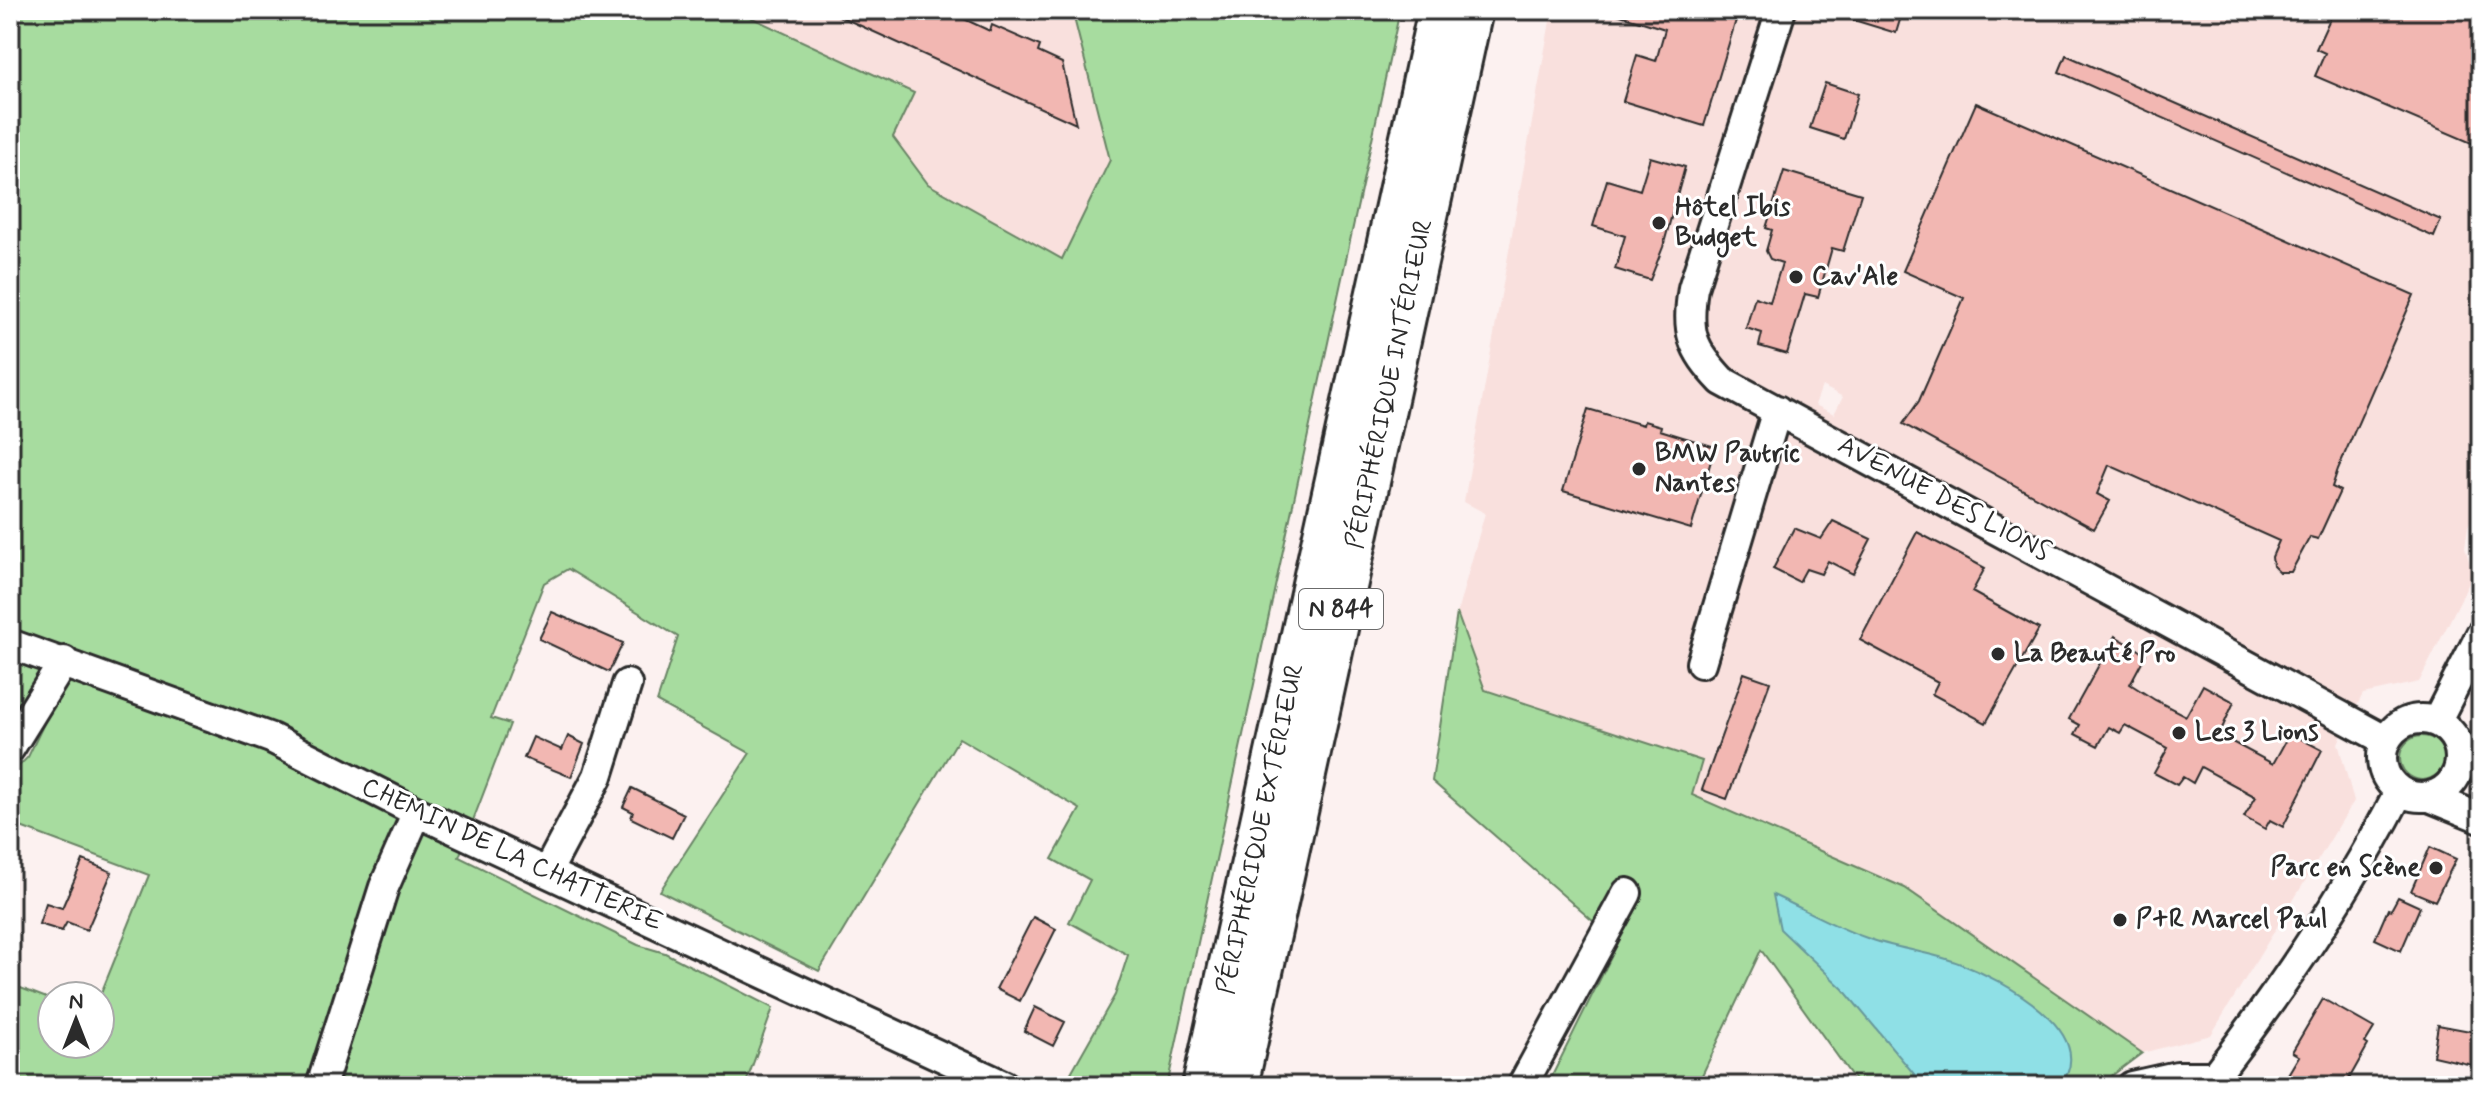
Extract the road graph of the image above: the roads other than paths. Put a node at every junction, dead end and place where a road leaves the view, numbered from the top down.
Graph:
1 (1440, 10) edge
2 (1471, 10) edge
3 (1781, 10) edge
4 (1777, 410) junction
5 (2481, 634) edge
6 (10, 644) edge
7 (64, 661) junction
8 (1701, 663) dead end
9 (627, 684) dead end
10 (2436, 722) junction
11 (2385, 740) junction
12 (10, 748) edge
13 (2470, 757) edge
14 (2399, 792) junction
15 (2429, 797) junction
16 (417, 812) junction
17 (2481, 818) edge
18 (547, 872) junction
19 (1627, 893) dead end
20 (2211, 1081) edge
21 (321, 1086) edge
22 (1005, 1086) edge
23 (1204, 1086) edge
24 (1236, 1086) edge
25 (1522, 1086) edge
26 (2132, 1086) edge

1 - 23 highway, PÉRIPHÉRIQUE EXTÉRIEUR / N 844
2 - 24 highway, PÉRIPHÉRIQUE INTÉRIEUR / N 844
3 - 4 street, AVENUE DES LIONS
4 - 8 street
4 - 11 street, AVENUE DES LIONS
5 - 10 street
6 - 7 street, CHEMIN DE LA CHATTERIE
7 - 12 street
7 - 16 street, CHEMIN DE LA CHATTERIE
9 - 18 street
10 - 11 street
10 - 13 street
11 - 14 street
13 - 15 street
14 - 15 street
14 - 20 street
15 - 17 street
16 - 18 street, CHEMIN DE LA CHATTERIE
16 - 21 street
18 - 22 street, CHEMIN DE LA CHATTERIE
19 - 25 street
20 - 26 street

